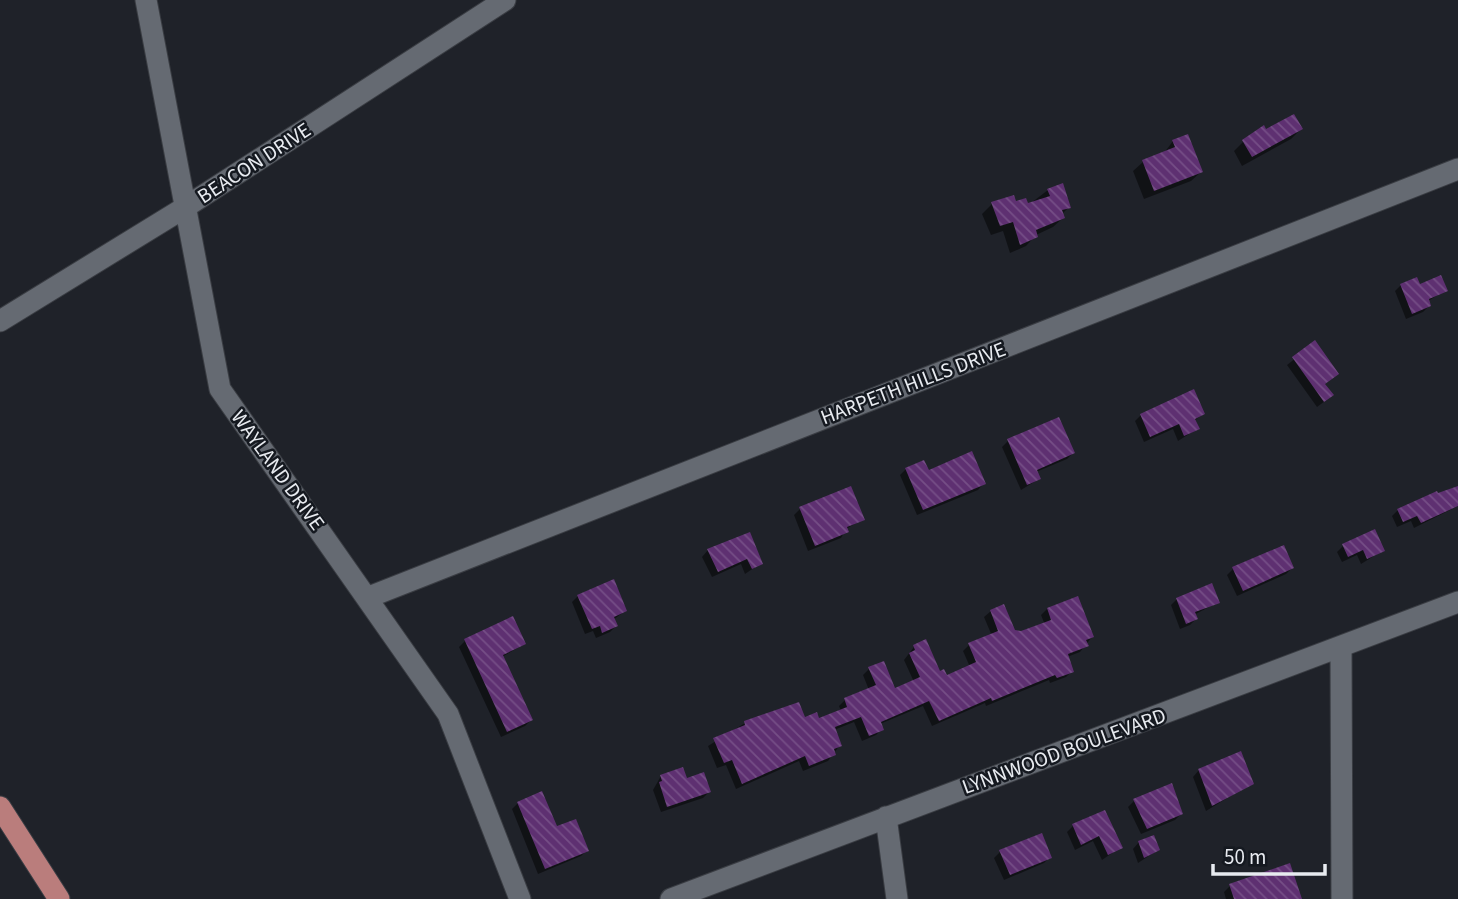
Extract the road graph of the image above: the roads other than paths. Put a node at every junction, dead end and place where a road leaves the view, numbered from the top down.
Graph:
1 (146, 0) edge
2 (505, 0) edge
3 (1458, 169) edge
4 (184, 208) junction
5 (0, 321) edge
6 (369, 597) junction
7 (1458, 602) edge
8 (1341, 648) junction
9 (0, 807) edge
10 (886, 817) junction
11 (59, 899) edge
12 (520, 899) edge
13 (671, 899) edge
14 (897, 899) edge
15 (1342, 899) edge

1 - 4 street, WAYLAND DRIVE
2 - 4 street, BEACON DRIVE
3 - 6 street, HARPETH HILLS DRIVE
4 - 5 street, BEACON DRIVE
4 - 6 street, WAYLAND DRIVE
6 - 12 street, WAYLAND DRIVE
7 - 8 street, LYNNWOOD BOULEVARD
8 - 10 street, LYNNWOOD BOULEVARD
8 - 15 street
9 - 11 main road
10 - 13 street, LYNNWOOD BOULEVARD
10 - 14 street

